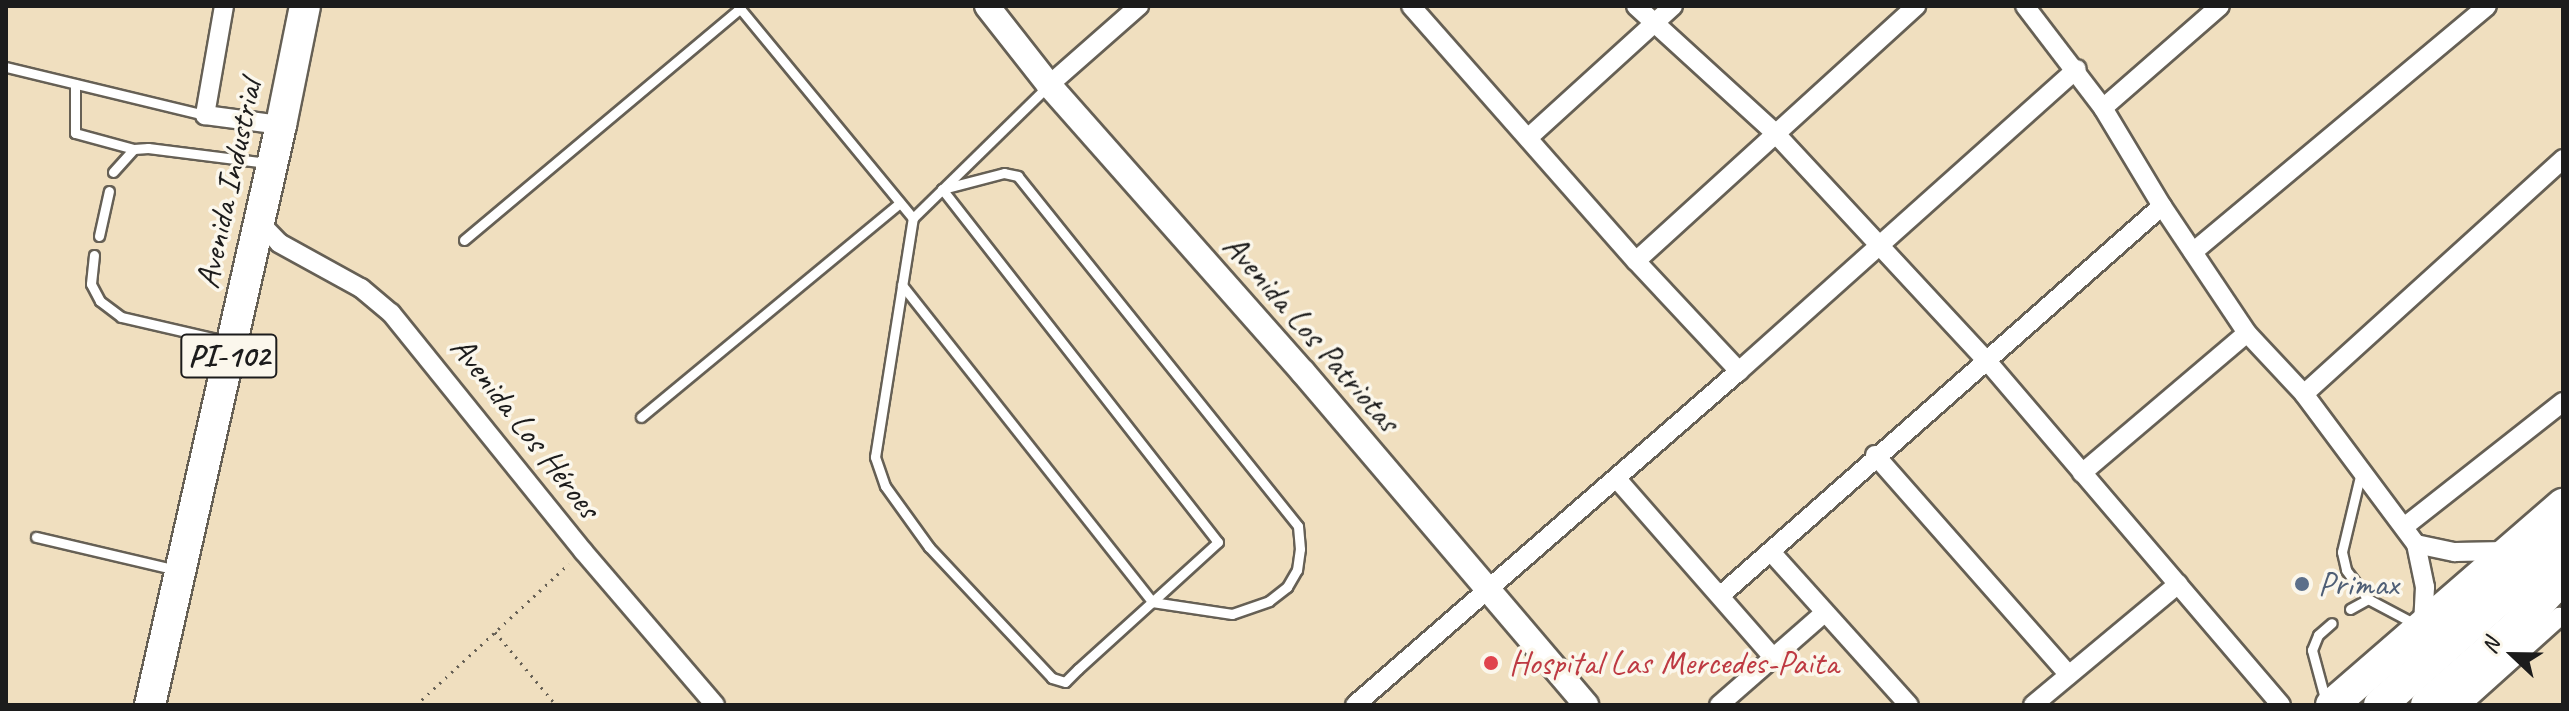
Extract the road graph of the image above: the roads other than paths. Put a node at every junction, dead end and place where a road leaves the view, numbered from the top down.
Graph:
1 (224, 6) edge
2 (305, 6) edge
3 (987, 6) edge
4 (1139, 6) edge
5 (1411, 6) edge
6 (1636, 6) edge
7 (1673, 6) edge
8 (1916, 6) edge
9 (2025, 6) edge
10 (2220, 6) edge
11 (2487, 6) edge
12 (739, 7) edge
13 (1654, 21) junction
14 (6, 67) edge
15 (2077, 69) junction
16 (75, 84) junction
17 (1049, 85) junction
18 (2103, 108) junction
19 (205, 115) junction
20 (281, 125) junction
21 (1775, 133) junction
22 (1528, 138) junction
23 (134, 149) junction
24 (2563, 159) edge
25 (272, 164) junction
26 (113, 172) dead end
27 (942, 189) junction
28 (109, 191) dead end
29 (900, 203) junction
30 (2162, 206) junction
31 (913, 218) junction
32 (259, 222) junction
33 (99, 236) dead end
34 (464, 240) dead end
35 (1878, 245) junction
36 (2193, 252) junction
37 (94, 255) dead end
38 (1636, 261) junction
39 (902, 285) junction
40 (2247, 333) junction
41 (232, 343) junction
42 (1988, 362) junction
43 (1739, 371) junction
44 (2304, 394) junction
45 (2563, 402) edge
46 (641, 417) dead end
47 (1875, 455) junction
48 (2362, 469) junction
49 (2082, 473) junction
50 (1617, 479) junction
51 (2563, 505) edge
52 (2404, 527) junction
53 (36, 537) dead end
54 (2563, 543) edge
55 (2416, 544) junction
56 (2511, 551) junction
57 (1771, 552) junction
58 (181, 571) junction
59 (2563, 577) edge
60 (2178, 584) junction
61 (1489, 591) junction
62 (1721, 595) junction
63 (2368, 599) junction
64 (1152, 602) junction
65 (2533, 608) edge
66 (2350, 609) dead end
67 (1823, 614) junction
68 (2332, 623) dead end
69 (2423, 628) junction
70 (1773, 657) junction
71 (2069, 675) junction
72 (150, 705) edge
73 (715, 705) edge
74 (1355, 705) edge
75 (1586, 705) edge
76 (1719, 705) edge
77 (1909, 705) edge
78 (2033, 705) edge
79 (2281, 705) edge
80 (2330, 705) edge
81 (2380, 705) edge
82 (2427, 705) edge
83 (2461, 705) edge

1 - 19 street
2 - 20 main road, Avenida Industrial / PI-102
3 - 17 street, Avenida Los Patriotas
4 - 17 street
5 - 22 street
6 - 13 street
7 - 13 street
8 - 21 street
9 - 15 street
10 - 18 street
11 - 36 street
12 - 29 lane
12 - 34 lane
13 - 21 street
13 - 22 street
14 - 16 lane
15 - 18 street
15 - 35 street
16 - 19 lane
16 - 23 lane
17 - 27 lane
17 - 61 street, Avenida Los Patriotas
18 - 30 street
19 - 20 street
20 - 25 main road, Avenida Industrial / PI-102
21 - 35 street
21 - 38 street
22 - 38 street
23 - 25 lane
23 - 26 lane
24 - 44 street
25 - 32 main road, Avenida Industrial / PI-102
27 - 31 lane
27 - 64 lane
27 - 64 lane
28 - 33 lane
29 - 31 lane
29 - 46 lane
30 - 36 street
30 - 42 street
31 - 39 lane
32 - 41 main road, Avenida Industrial / PI-102
32 - 73 street, Avenida Los Héroes
35 - 42 street
35 - 43 street
36 - 40 street
37 - 41 lane
38 - 43 street
39 - 64 lane
39 - 64 lane
40 - 44 street
40 - 49 street
41 - 58 main road, Avenida Industrial / PI-102
42 - 47 street
42 - 49 street
43 - 50 street
44 - 48 street
45 - 52 street
47 - 57 street
47 - 71 street
48 - 52 street
48 - 63 lane
49 - 60 street
50 - 61 street
50 - 62 street
51 - 56 highway
52 - 55 street
53 - 58 lane
54 - 65 highway
55 - 56 street
55 - 69 street
56 - 69 highway
57 - 62 street
57 - 67 street
58 - 72 main road, Avenida Industrial / PI-102
59 - 65 highway
60 - 71 street
60 - 79 street
61 - 74 street
61 - 75 street, Avenida Los Patriotas
62 - 70 street
63 - 66 lane
63 - 69 lane
65 - 81 highway
65 - 82 highway
65 - 83 street
67 - 70 street
67 - 77 street
68 - 80 lane
69 - 80 highway
70 - 76 street
71 - 78 street

